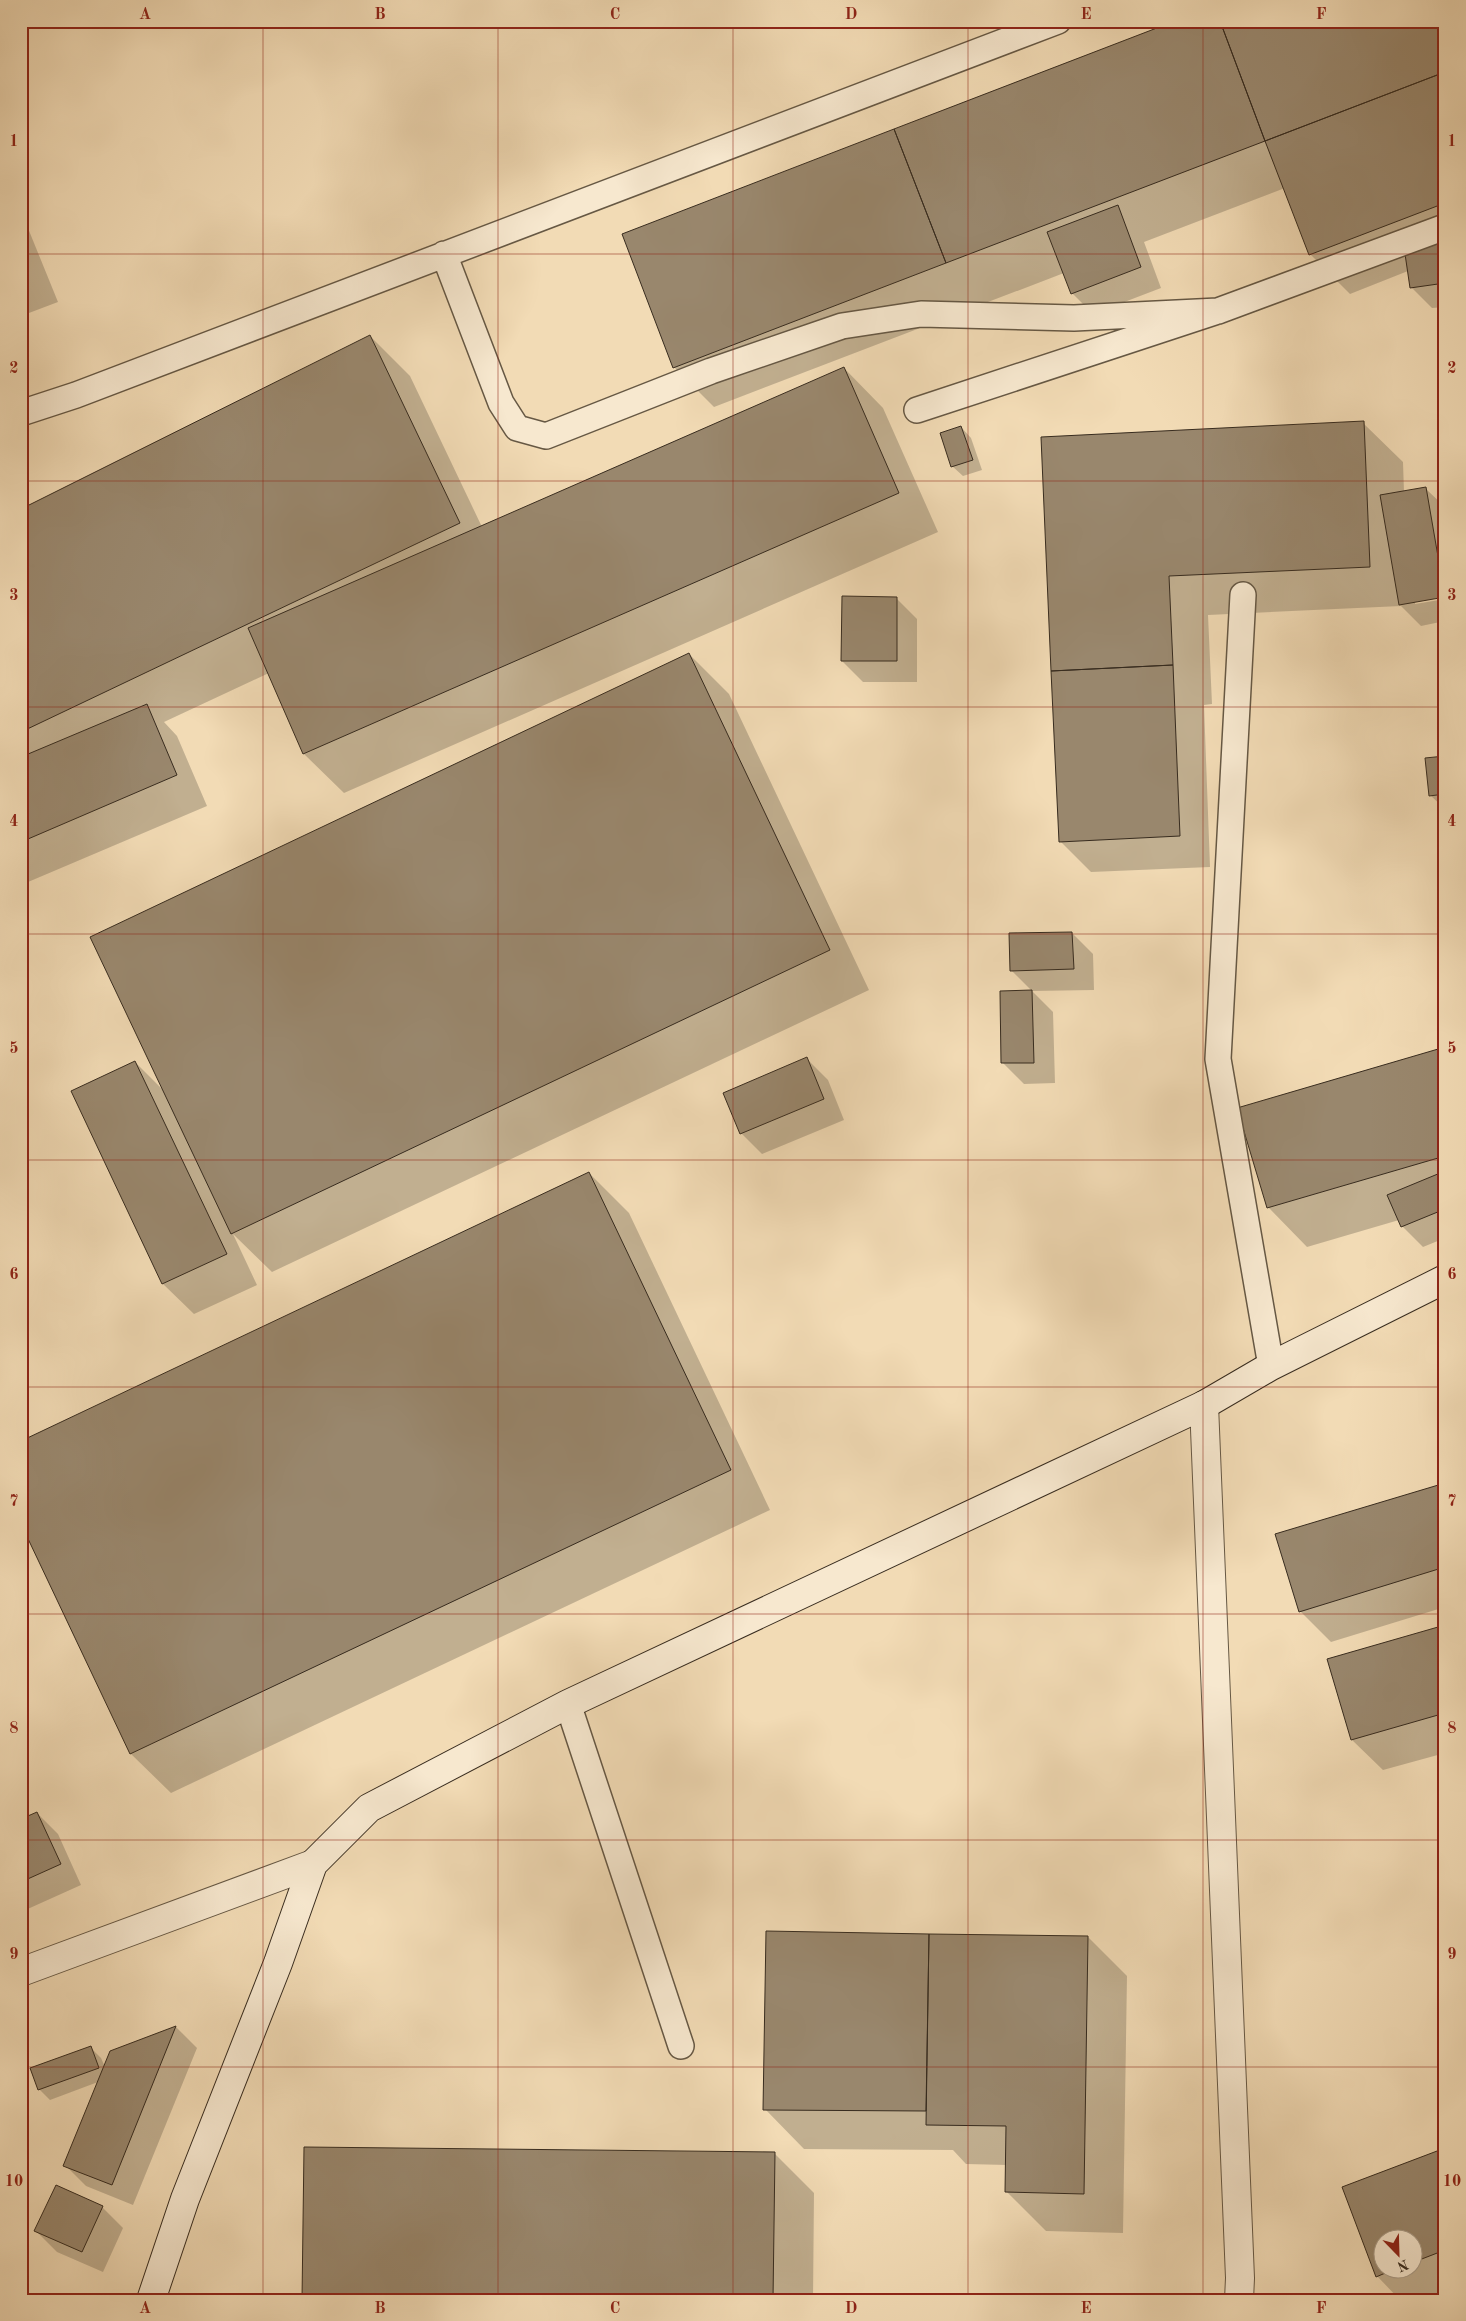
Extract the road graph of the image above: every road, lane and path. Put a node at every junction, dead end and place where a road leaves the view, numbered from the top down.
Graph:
1 (1058, 21) edge
2 (1445, 227) edge
3 (444, 254) junction
4 (1218, 311) junction
5 (918, 410) dead end
6 (21, 413) edge
7 (1243, 595) dead end
8 (1445, 1279) edge
9 (1271, 1366) junction
10 (1204, 1405) junction
11 (568, 1704) junction
12 (313, 1864) junction
13 (21, 1972) edge
14 (681, 2046) dead end
15 (151, 2300) edge
16 (1239, 2300) edge

1 - 3 lane
2 - 4 lane
3 - 4 lane
3 - 6 lane
4 - 5 lane
7 - 9 lane
8 - 9 street
9 - 10 street
10 - 11 street
10 - 16 street
11 - 12 street
11 - 14 lane
12 - 13 street
12 - 15 street

